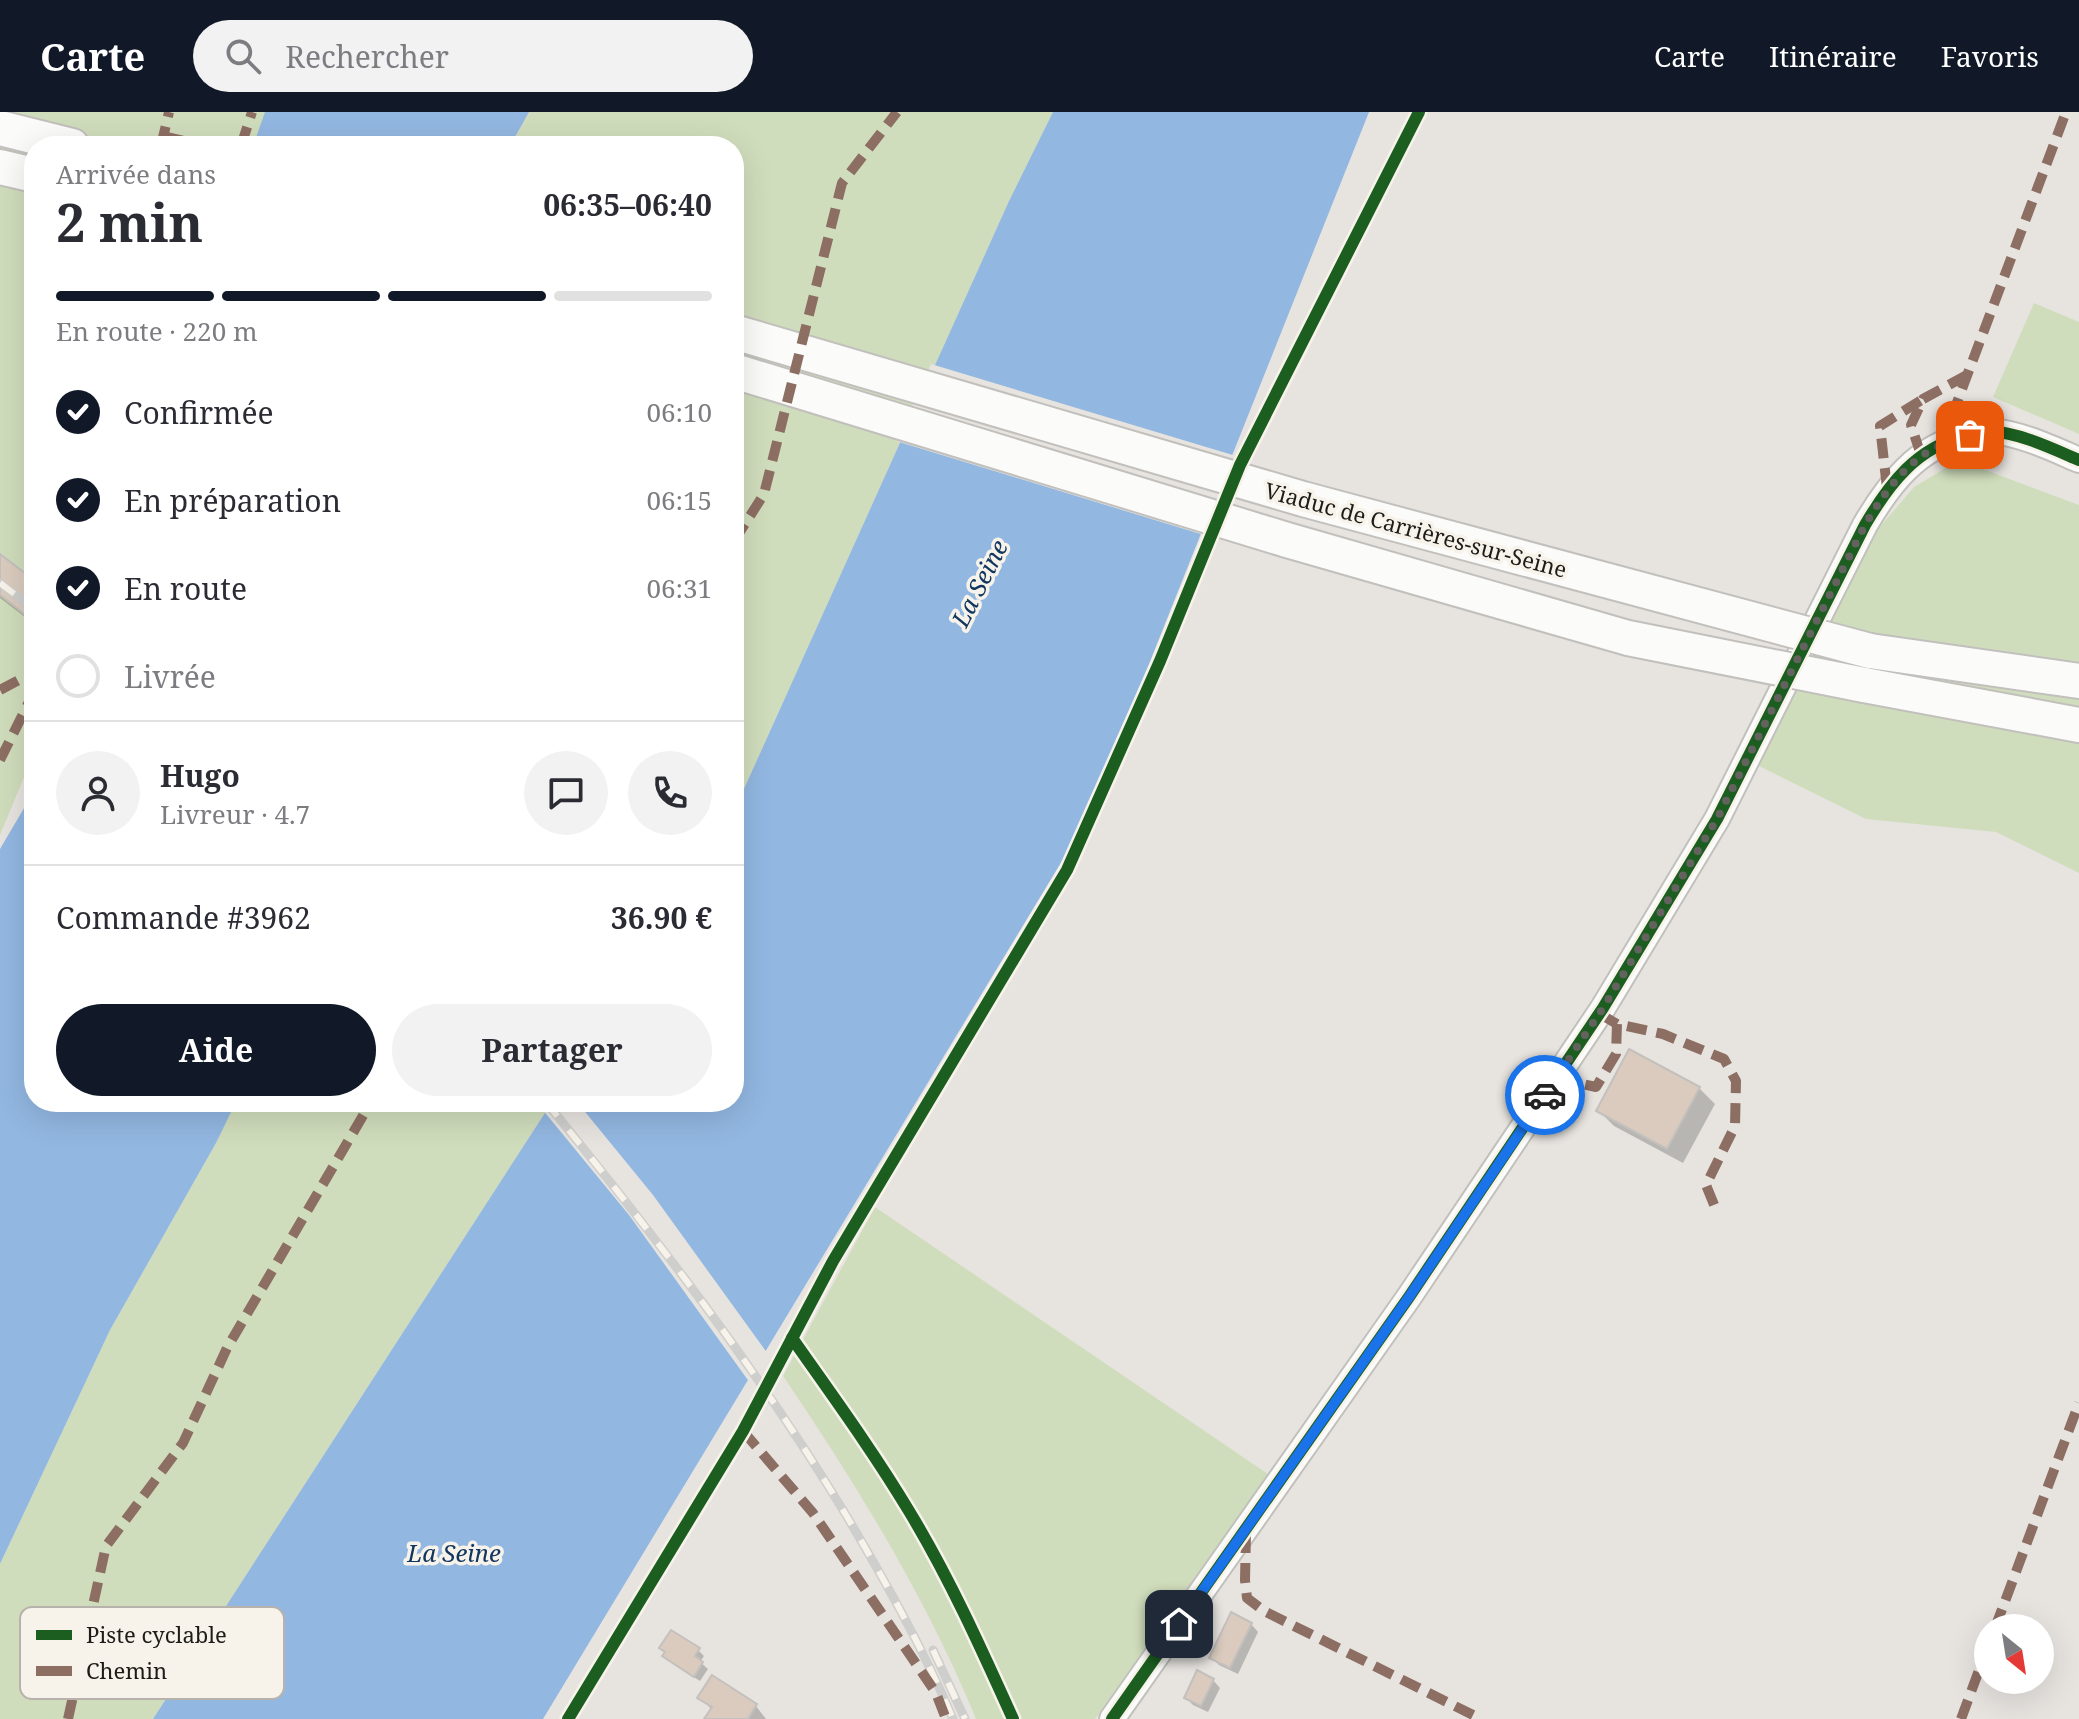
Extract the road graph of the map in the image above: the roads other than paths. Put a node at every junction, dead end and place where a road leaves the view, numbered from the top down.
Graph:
1 (0, 128) edge
2 (32, 136) edge
3 (0, 167) edge
4 (24, 173) edge
5 (744, 335) edge
6 (744, 374) edge
7 (2079, 460) edge
8 (2079, 681) edge
9 (2079, 725) edge
10 (1114, 1718) edge

1 - 2 highway
3 - 4 highway
5 - 8 highway, Viaduc de Carrières-sur-Seine, bridge
6 - 9 highway, Viaduc de Carrières-sur-Seine, bridge
7 - 10 street

